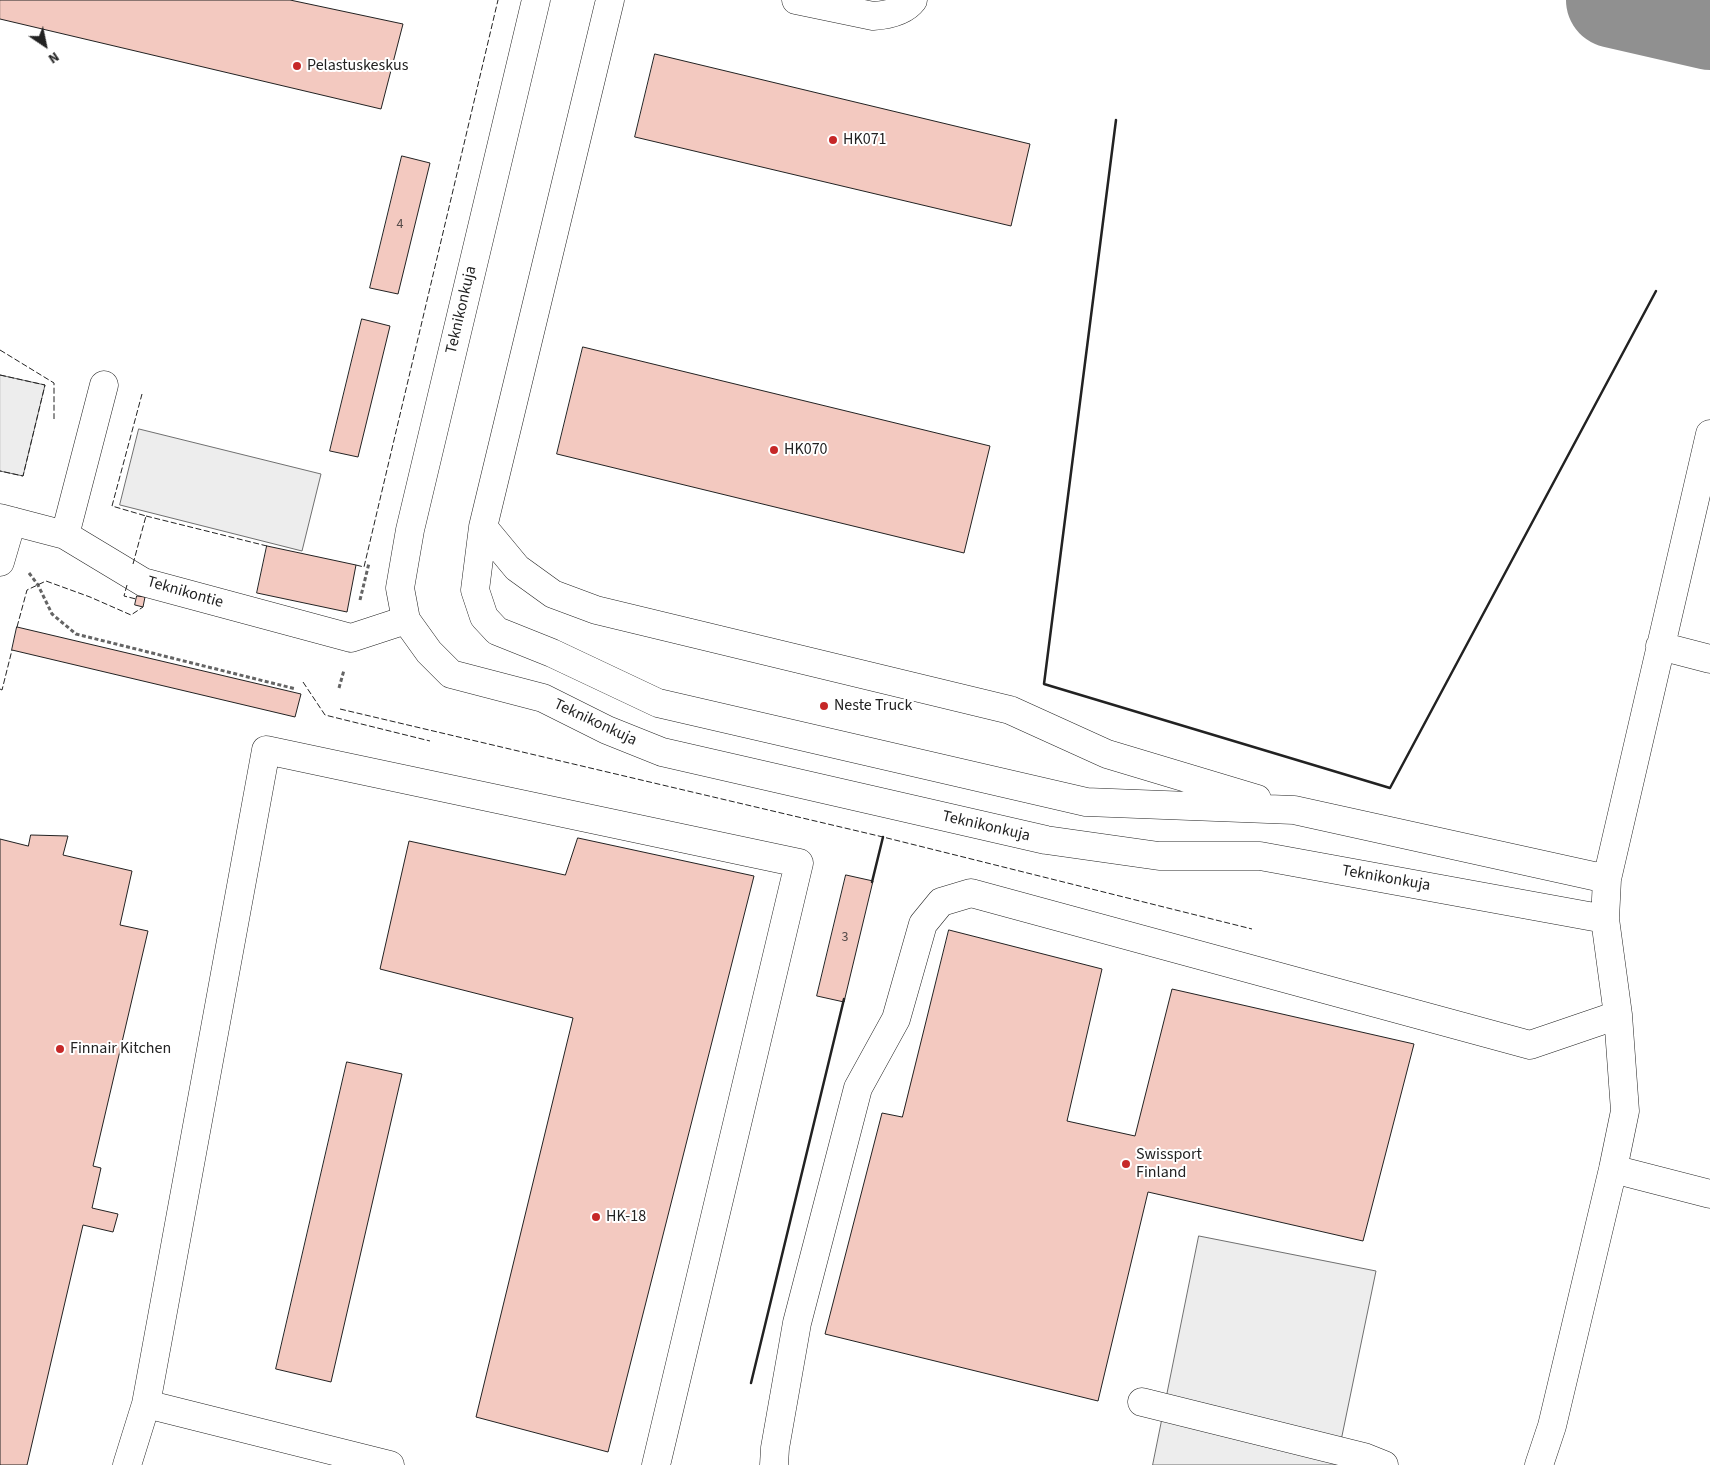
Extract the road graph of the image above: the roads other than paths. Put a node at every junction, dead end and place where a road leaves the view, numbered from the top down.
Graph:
1 (536, 0) edge
2 (610, 0) edge
3 (796, 0) edge
4 (913, 0) edge
5 (104, 385) dead end
6 (1710, 434) edge
7 (6, 520) edge
8 (483, 527) junction
9 (65, 536) junction
10 (1, 558) edge
11 (406, 620) junction
12 (1660, 646) junction
13 (1710, 659) edge
14 (1294, 810) junction
15 (1607, 879) junction
16 (1605, 919) junction
17 (1618, 1015) junction
18 (1613, 1169) junction
19 (1710, 1194) edge
20 (1142, 1402) dead end
21 (146, 1404) junction
22 (127, 1465) edge
23 (390, 1465) edge
24 (656, 1465) edge
25 (774, 1465) edge
26 (1384, 1465) edge
27 (1539, 1465) edge

1 - 11 street, Teknikonkuja
2 - 8 street
3 - 4 street
5 - 9 street
6 - 12 street
7 - 9 street, Teknikontie
7 - 10 street
8 - 14 street
8 - 14 street
9 - 11 street, Teknikontie
11 - 16 street, Teknikonkuja
12 - 13 street
12 - 15 street
14 - 15 street
15 - 16 street
16 - 17 street
17 - 18 street
17 - 25 street
18 - 19 street
18 - 27 street
20 - 26 street
21 - 22 street
21 - 23 street
21 - 24 street

